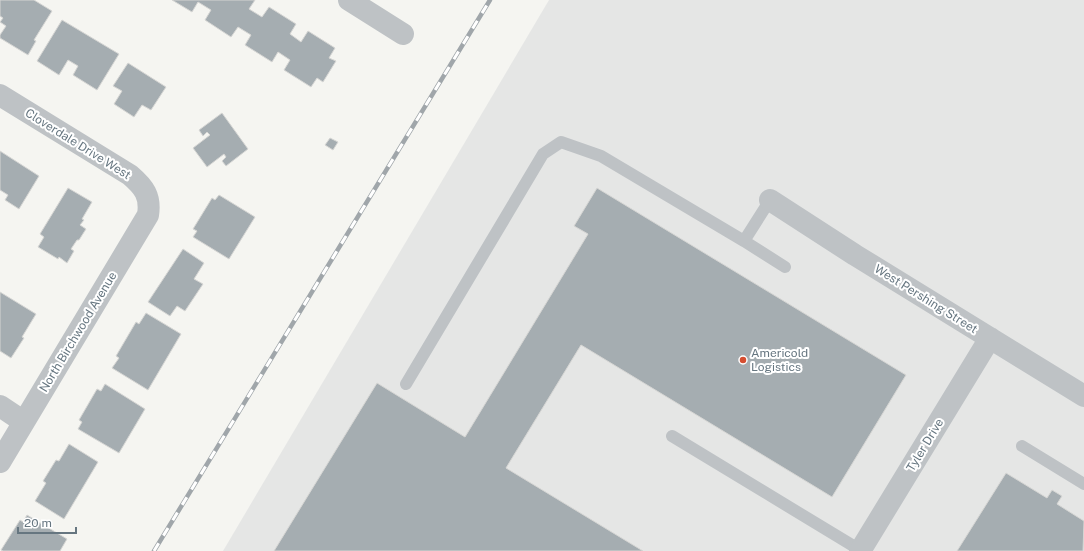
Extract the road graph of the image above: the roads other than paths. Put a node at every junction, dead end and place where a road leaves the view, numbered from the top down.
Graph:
1 (349, 0) edge
2 (403, 34) dead end
3 (0, 95) edge
4 (148, 200) joint
5 (770, 200) joint
6 (744, 241) junction
7 (785, 267) dead end
8 (990, 338) junction
9 (406, 384) dead end
10 (1084, 396) edge
11 (0, 406) edge
12 (24, 422) junction
13 (672, 436) dead end
14 (1022, 446) dead end
15 (0, 462) edge
16 (1084, 484) edge
17 (860, 551) edge

1 - 2 street
3 - 4 street, Cloverdale Drive West
4 - 12 street, North Birchwood Avenue
5 - 6 lane
5 - 8 street, West Pershing Street
6 - 7 lane
6 - 9 lane
8 - 10 street, West Pershing Street
8 - 17 street, Tyler Drive
11 - 12 street
12 - 15 street, North Birchwood Avenue
13 - 17 lane
14 - 16 lane

